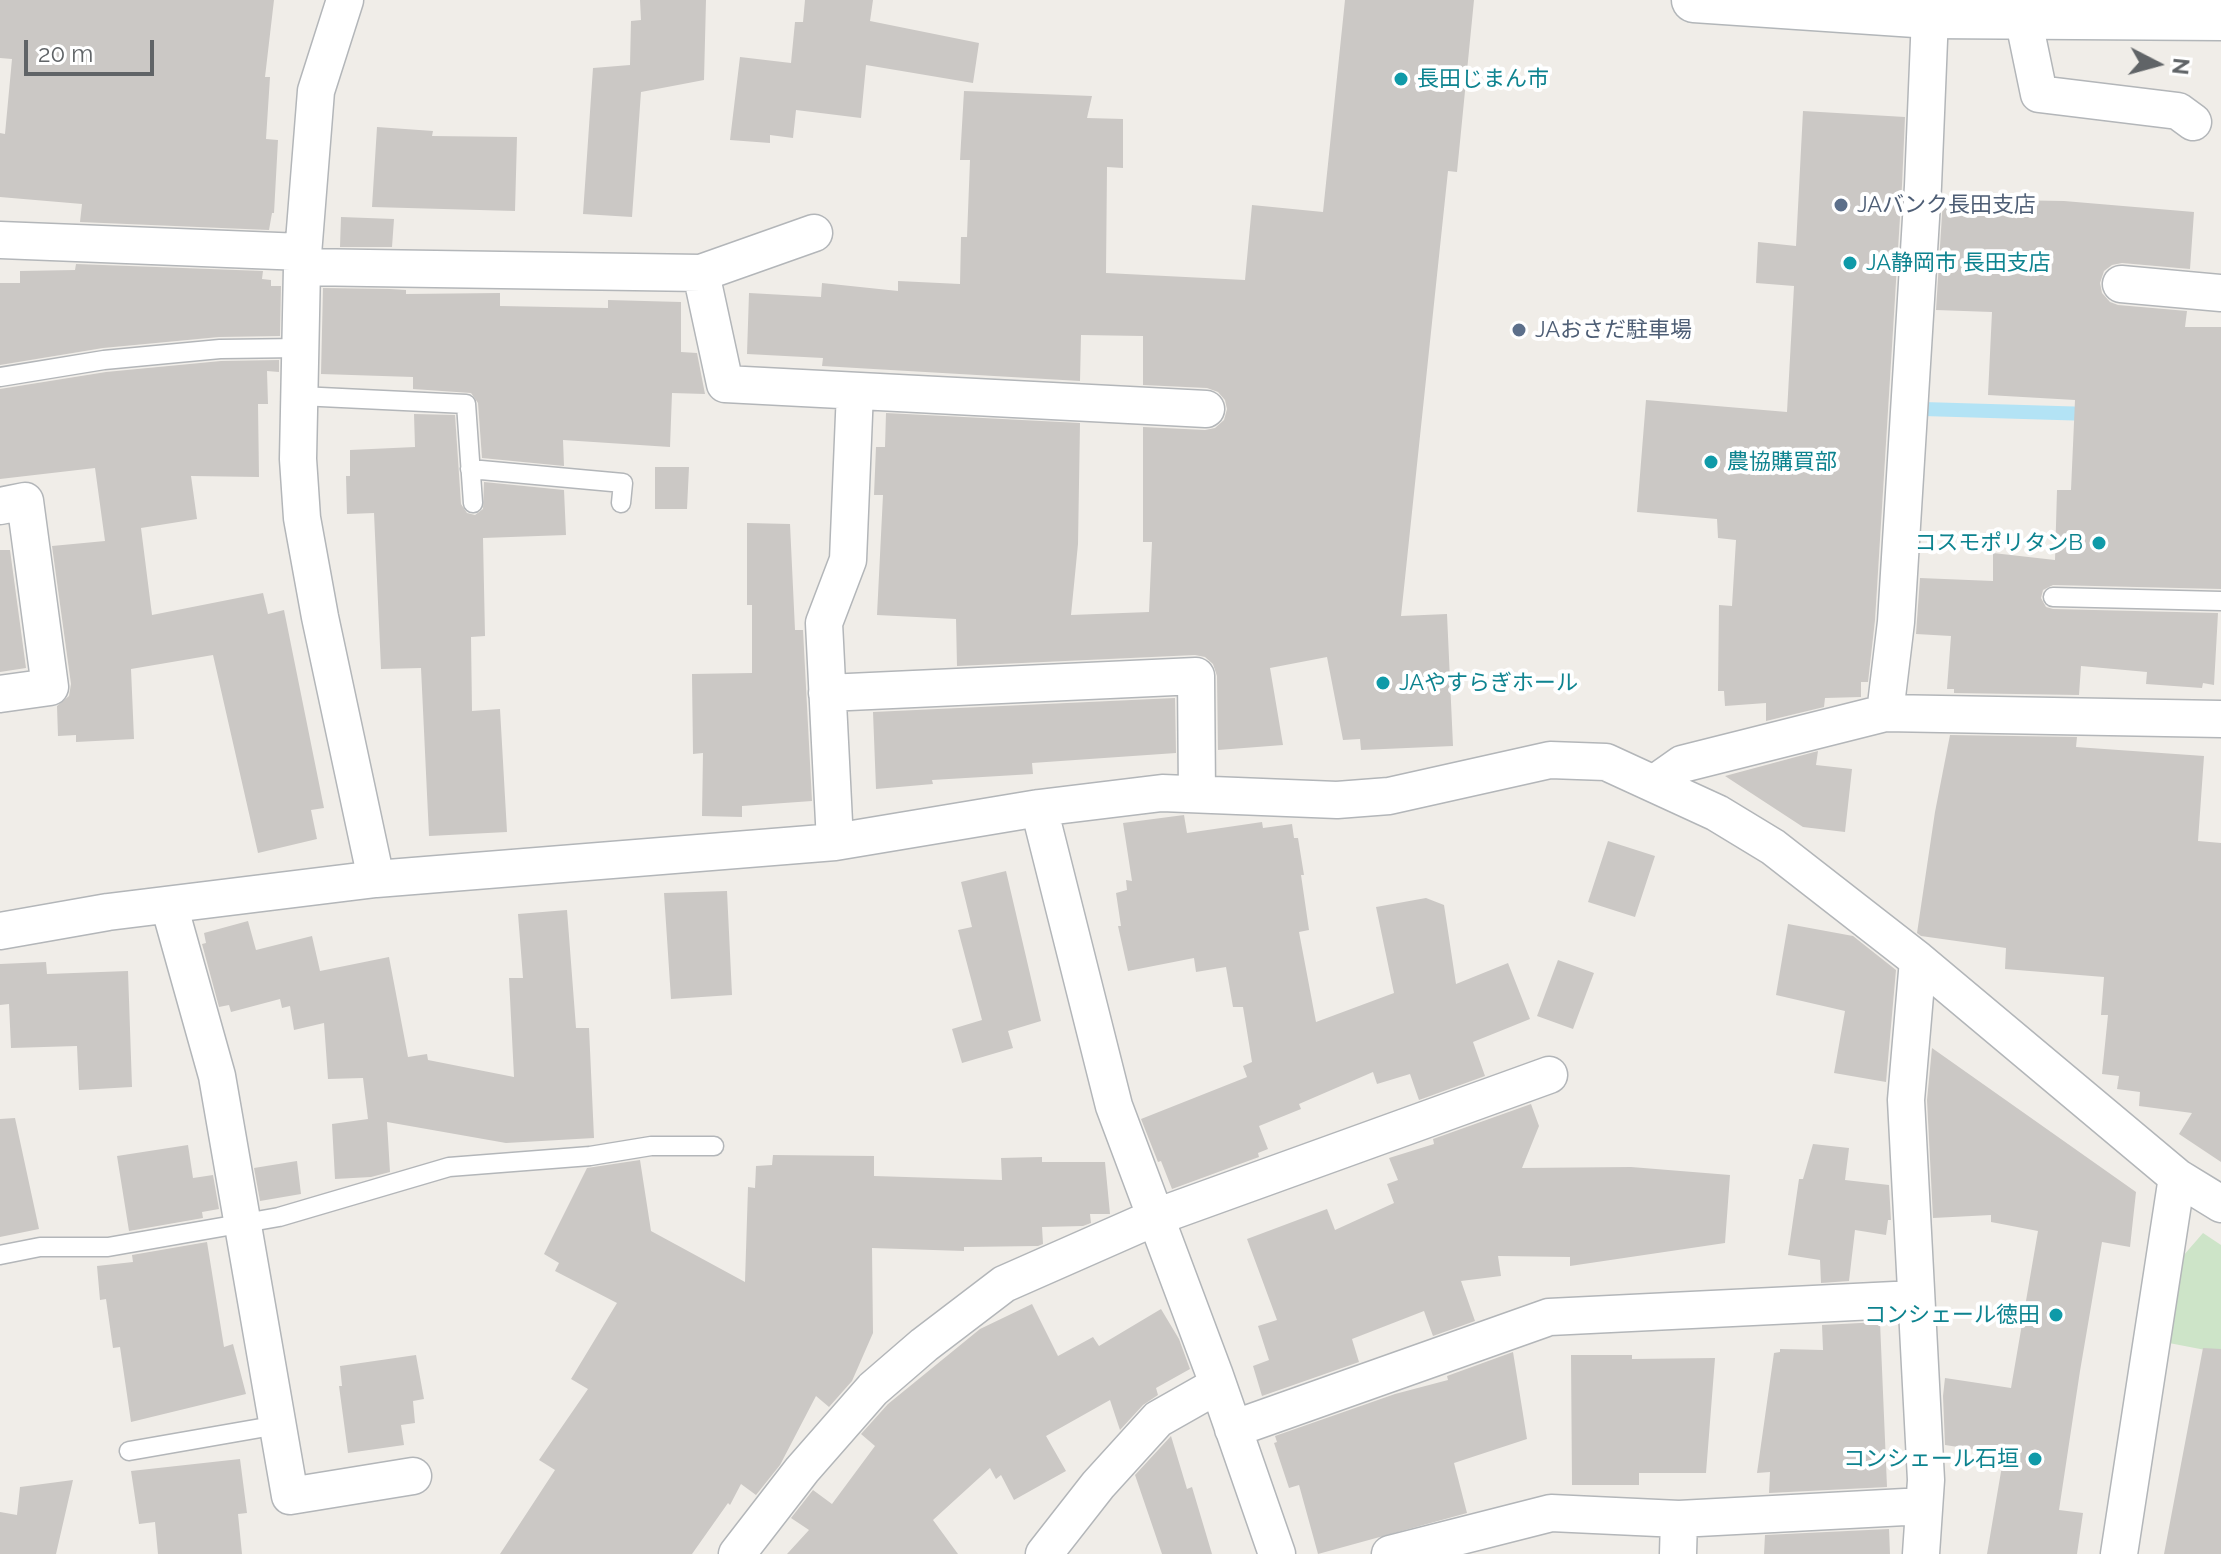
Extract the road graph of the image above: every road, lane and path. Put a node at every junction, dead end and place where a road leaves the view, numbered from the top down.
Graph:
1 (345, 0) edge
2 (1694, 0) edge
3 (1930, 16) junction
4 (2023, 17) junction
5 (2221, 18) edge
6 (2193, 122) dead end
7 (814, 233) dead end
8 (0, 240) edge
9 (302, 260) junction
10 (701, 273) junction
11 (2121, 284) dead end
12 (2221, 293) edge
13 (301, 348) junction
14 (0, 377) edge
15 (855, 391) junction
16 (300, 396) junction
17 (1206, 409) dead end
18 (470, 469) junction
19 (473, 503) dead end
20 (621, 503) dead end
21 (0, 506) edge
22 (2053, 597) dead end
23 (2221, 601) edge
24 (827, 693) junction
25 (0, 694) edge
26 (1885, 713) junction
27 (2221, 719) edge
28 (1655, 783) junction
29 (1197, 794) junction
30 (1039, 808) junction
31 (835, 842) junction
32 (376, 879) junction
33 (169, 905) junction
34 (0, 931) edge
35 (1918, 960) junction
36 (1549, 1075) dead end
37 (714, 1146) dead end
38 (2177, 1177) junction
39 (2221, 1204) edge
40 (1156, 1217) junction
41 (243, 1224) junction
42 (0, 1255) edge
43 (1915, 1299) junction
44 (1218, 1385) junction
45 (278, 1425) junction
46 (1233, 1429) junction
47 (129, 1451) dead end
48 (413, 1476) dead end
49 (1924, 1506) junction
50 (1678, 1536) edge
51 (737, 1554) edge
52 (1044, 1554) edge
53 (1277, 1554) edge
54 (1390, 1554) edge
55 (1921, 1554) edge
56 (2119, 1554) edge

1 - 9 street
2 - 3 main road
3 - 4 main road
3 - 26 street
4 - 5 main road
4 - 6 street
7 - 10 street
8 - 9 street
9 - 10 street
9 - 13 street
10 - 15 street
11 - 12 street
13 - 14 lane
13 - 16 street
15 - 17 street
15 - 24 street
16 - 18 lane
16 - 32 street
18 - 19 lane
18 - 20 lane
21 - 25 street
22 - 23 lane
24 - 29 street
24 - 31 street
26 - 27 street
26 - 28 street
28 - 29 street
28 - 35 street
29 - 30 street
30 - 31 street
30 - 40 street
31 - 32 street
32 - 33 street
33 - 34 street
33 - 41 street
35 - 38 street
35 - 43 street
36 - 40 street
37 - 41 lane
38 - 39 street
38 - 56 street
40 - 44 street
40 - 51 street
41 - 42 lane
41 - 45 street
43 - 46 street
43 - 49 street
44 - 46 street
44 - 52 street
45 - 47 lane
45 - 48 street
46 - 53 street
49 - 50 street
49 - 55 street
50 - 54 street

